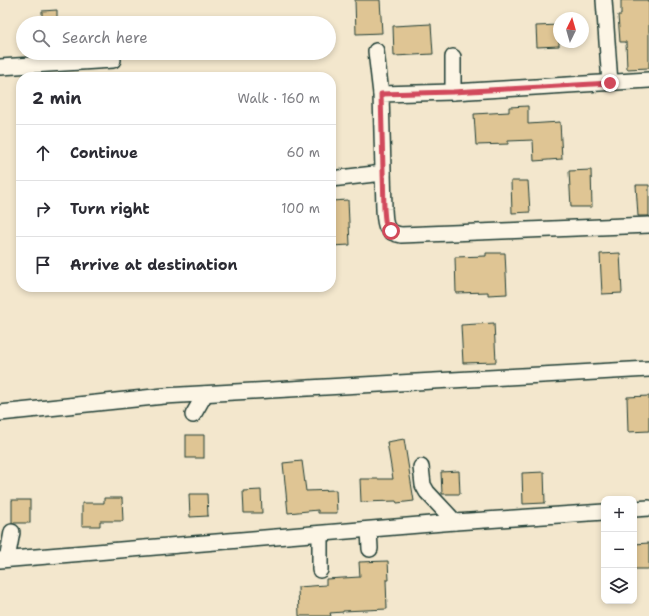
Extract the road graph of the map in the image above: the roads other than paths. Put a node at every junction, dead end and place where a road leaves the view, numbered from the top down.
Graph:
1 (604, 0) edge
2 (376, 51) dead end
3 (453, 57) dead end
4 (113, 60) dead end
5 (0, 67) edge
6 (649, 80) edge
7 (610, 83) junction
8 (453, 92) junction
9 (381, 94) junction
10 (383, 173) junction
11 (336, 178) edge
12 (649, 225) edge
13 (649, 369) edge
14 (205, 394) junction
15 (0, 413) edge
16 (193, 415) dead end
17 (421, 467) dead end
18 (649, 508) edge
19 (637, 510) edge
20 (601, 512) edge
21 (455, 522) junction
22 (370, 530) junction
23 (12, 532) dead end
24 (320, 534) junction
25 (370, 549) dead end
26 (4, 559) edge
27 (320, 570) dead end

1 - 7 street
2 - 9 street
3 - 8 street
4 - 5 street
6 - 7 street
7 - 8 street
8 - 9 street
9 - 10 street
10 - 11 street
10 - 12 street
13 - 14 street
14 - 15 street
14 - 16 street
17 - 21 street
18 - 19 street
20 - 21 street
21 - 22 street
22 - 24 street
22 - 25 street
23 - 26 street
24 - 26 street
24 - 27 street

